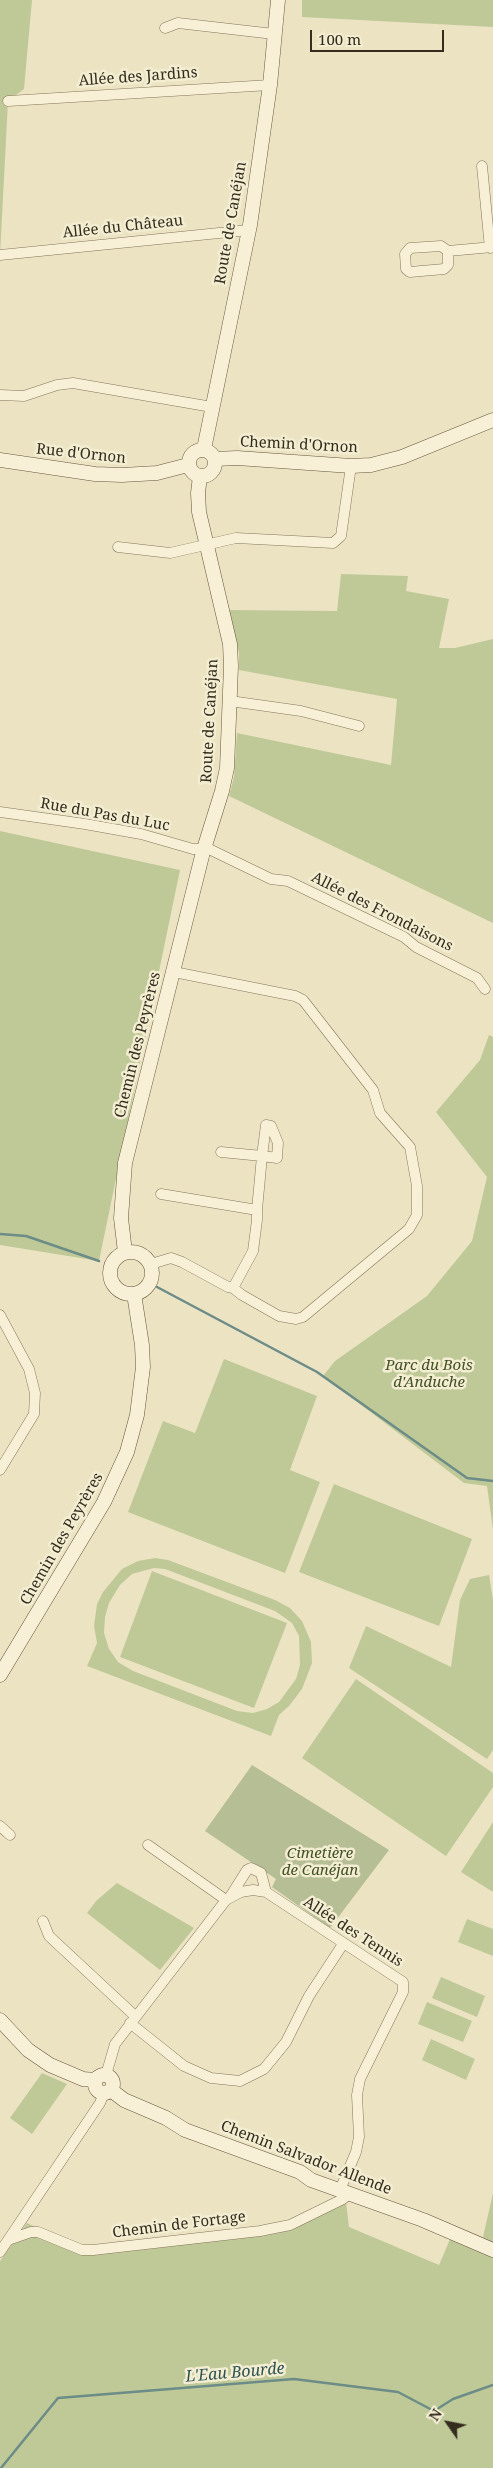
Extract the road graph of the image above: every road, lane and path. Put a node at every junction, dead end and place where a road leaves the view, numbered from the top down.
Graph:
1 (278, 0) edge
2 (165, 28) dead end
3 (274, 34) junction
4 (270, 85) junction
5 (8, 101) dead end
6 (482, 166) dead end
7 (249, 230) junction
8 (492, 247) edge
9 (448, 251) dead end
10 (0, 255) edge
11 (0, 395) edge
12 (212, 407) junction
13 (493, 420) edge
14 (209, 454) junction
15 (0, 460) edge
16 (188, 465) junction
17 (351, 466) junction
18 (200, 476) junction
19 (205, 544) junction
20 (118, 547) dead end
21 (230, 701) junction
22 (359, 726) dead end
23 (0, 812) edge
24 (204, 849) junction
25 (174, 972) junction
26 (485, 988) dead end
27 (221, 1152) dead end
28 (161, 1194) dead end
29 (257, 1210) junction
30 (125, 1252) junction
31 (151, 1264) junction
32 (234, 1288) junction
33 (134, 1294) junction
34 (0, 1315) edge
35 (0, 1470) edge
36 (0, 1675) edge
37 (0, 1826) edge
38 (10, 1835) dead end
39 (148, 1845) dead end
40 (266, 1892) junction
41 (228, 1899) junction
42 (43, 1921) dead end
43 (343, 1944) junction
44 (132, 2020) junction
45 (2, 2026) edge
46 (100, 2078) junction
47 (107, 2092) junction
48 (345, 2192) junction
49 (8, 2240) junction
50 (493, 2250) edge
51 (0, 2252) edge

1 - 3 street, Route de Canéjan
2 - 3 street
3 - 4 street, Route de Canéjan
4 - 5 street, Allée des Jardins
4 - 7 street, Route de Canéjan
6 - 8 street
7 - 10 street, Allée du Château
7 - 12 street, Route de Canéjan
8 - 9 street
11 - 12 street
12 - 14 street, Route de Canéjan
13 - 17 street, Chemin d'Ornon
14 - 16 street
14 - 17 street, Chemin d'Ornon
14 - 18 street
15 - 16 street, Rue d'Ornon
16 - 18 street
17 - 19 street
18 - 19 street, Route de Canéjan
19 - 20 street
19 - 21 street, Route de Canéjan
21 - 22 street
21 - 24 street, Route de Canéjan
23 - 24 street, Rue du Pas du Luc
24 - 25 street, Chemin des Peyrères
24 - 26 street, Allée des Frondaisons
25 - 30 street, Chemin des Peyrères
25 - 32 street
27 - 29 street
28 - 29 street
29 - 32 street
30 - 31 street
30 - 33 street
31 - 32 street
31 - 33 street
33 - 36 street, Chemin des Peyrères
34 - 35 street
37 - 38 street
39 - 41 street
40 - 41 street
40 - 41 street
40 - 43 street, Allée des Tennis
41 - 44 street
42 - 44 street
43 - 44 street
43 - 48 street, Allée des Tennis
44 - 46 street
45 - 46 street
46 - 47 street
47 - 48 street, Chemin Salvador Allende
47 - 49 street
48 - 49 street, Chemin de Fortage
48 - 50 street, Chemin Salvador Allende
49 - 51 street

